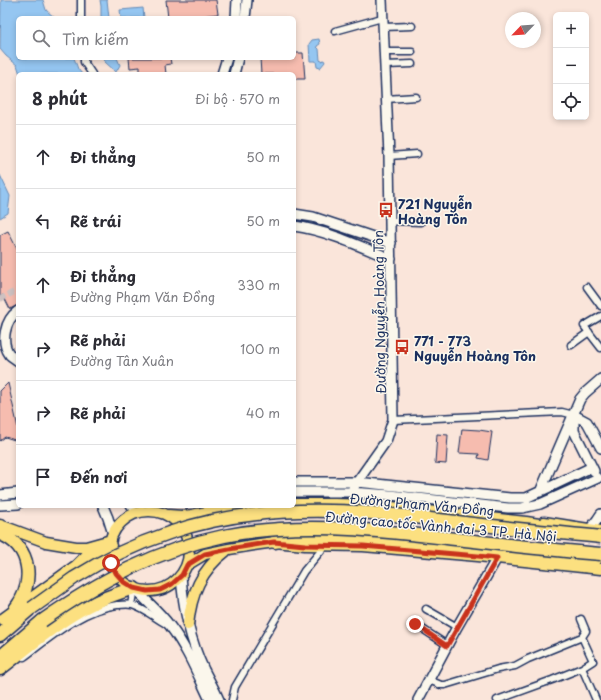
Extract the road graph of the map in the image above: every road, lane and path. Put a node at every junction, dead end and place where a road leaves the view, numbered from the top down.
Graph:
1 (81, 0) edge
2 (238, 0) edge
3 (247, 0) edge
4 (382, 0) edge
5 (82, 16) edge
6 (236, 16) edge
7 (245, 16) edge
8 (382, 23) junction
9 (412, 26) dead end
10 (335, 31) dead end
11 (385, 52) junction
12 (412, 52) dead end
13 (84, 60) edge
14 (226, 60) edge
15 (238, 60) edge
16 (412, 64) dead end
17 (385, 65) junction
18 (91, 72) edge
19 (223, 72) edge
20 (234, 72) edge
21 (416, 97) dead end
22 (386, 99) junction
23 (417, 154) dead end
24 (389, 156) junction
25 (296, 214) edge
26 (391, 221) junction
27 (421, 222) dead end
28 (296, 226) edge
29 (391, 243) junction
30 (391, 259) junction
31 (586, 287) dead end
32 (601, 294) edge
33 (595, 299) junction
34 (601, 306) edge
35 (16, 312) edge
36 (601, 316) edge
37 (589, 332) junction
38 (2, 339) edge
39 (571, 345) dead end
40 (601, 348) edge
41 (10, 355) junction
42 (0, 356) edge
43 (16, 360) edge
44 (601, 379) edge
45 (574, 415) junction
46 (393, 420) junction
47 (601, 448) edge
48 (592, 467) junction
49 (600, 481) edge
50 (296, 482) edge
51 (357, 482) junction
52 (296, 492) edge
53 (351, 492) junction
54 (540, 492) junction
55 (16, 493) edge
56 (0, 495) edge
57 (296, 500) edge
58 (16, 504) edge
59 (0, 505) edge
60 (296, 505) edge
61 (103, 508) edge
62 (234, 508) edge
63 (253, 508) edge
64 (134, 509) edge
65 (601, 514) edge
66 (167, 515) junction
67 (0, 525) edge
68 (590, 529) junction
69 (601, 531) edge
70 (0, 534) edge
71 (601, 537) edge
72 (111, 540) junction
73 (274, 542) junction
74 (325, 546) junction
75 (229, 549) junction
76 (601, 556) edge
77 (497, 558) junction
78 (187, 565) junction
79 (601, 569) edge
80 (182, 575) junction
81 (134, 588) junction
82 (131, 605) junction
83 (426, 609) dead end
84 (581, 619) dead end
85 (2, 621) edge
86 (415, 624) dead end
87 (188, 625) junction
88 (171, 627) junction
89 (457, 627) junction
90 (0, 635) edge
91 (582, 637) junction
92 (447, 646) junction
93 (0, 657) edge
94 (582, 668) junction
95 (0, 669) edge
96 (0, 676) edge
97 (429, 680) junction
98 (210, 700) edge
99 (220, 700) edge
100 (232, 700) edge
101 (418, 700) edge
102 (497, 700) edge
103 (596, 700) edge

1 - 5 street
2 - 6 street
3 - 7 street
4 - 8 street, Đường Nguyễn Hoàng Tôn
8 - 9 street
8 - 10 street
8 - 11 street, Đường Nguyễn Hoàng Tôn
11 - 12 street
11 - 17 street, Đường Nguyễn Hoàng Tôn
13 - 18 street
14 - 19 street
15 - 20 street
16 - 17 street
17 - 22 street, Đường Nguyễn Hoàng Tôn
21 - 22 street
22 - 24 street, Đường Nguyễn Hoàng Tôn
23 - 24 street
24 - 26 street, Đường Nguyễn Hoàng Tôn
25 - 29 street
26 - 27 street
26 - 29 street, Đường Nguyễn Hoàng Tôn
28 - 30 street
29 - 30 street, Đường Nguyễn Hoàng Tôn
30 - 46 street, Đường Nguyễn Hoàng Tôn
31 - 33 street
32 - 33 street
33 - 34 street
35 - 38 street
36 - 37 street
37 - 39 street
37 - 40 street
38 - 41 street
41 - 42 street
41 - 43 street
44 - 45 street
45 - 46 street
45 - 47 street
45 - 48 street
45 - 54 street
46 - 51 street, Đường Nguyễn Hoàng Tôn
48 - 49 street
48 - 54 street, Đường Phạm Văn Đồng
49 - 53 street, Đường Phạm Văn Đồng
50 - 51 street, Đường Phạm Văn Đồng
51 - 53 street, Đường Nguyễn Hoàng Tôn
51 - 54 street, Đường Phạm Văn Đồng
52 - 53 street, Đường Phạm Văn Đồng
55 - 56 street
57 - 68 main road, Đường Phạm Văn Đồng
58 - 59 street
60 - 71 highway, bridge
61 - 72 street
62 - 66 main road, Đường Phạm Văn Đồng
63 - 71 main road, Đường Phạm Văn Đồng
64 - 66 main road
64 - 72 main road
65 - 68 street
66 - 78 main road
67 - 72 main road
68 - 69 main road, Đường Phạm Văn Đồng
70 - 85 highway
71 - 90 highway, Đường cao tốc Vành đai 3 TP. Hà Nội, bridge
72 - 81 main road
72 - 85 highway
73 - 74 main road
73 - 75 main road
73 - 76 highway
73 - 76 main road
74 - 77 main road
74 - 100 street
75 - 78 main road
75 - 87 main road
76 - 93 highway, Đường cao tốc Vành đai 3 TP. Hà Nội, bridge
77 - 79 main road
77 - 89 street
78 - 80 main road
80 - 81 main road
80 - 87 street
81 - 82 street
81 - 88 street
81 - 95 highway
82 - 88 street
82 - 96 street
83 - 89 street
84 - 91 street
86 - 92 street
87 - 99 street
88 - 98 street
89 - 92 street
91 - 94 street
91 - 97 street
92 - 97 street
94 - 102 street
94 - 103 street
97 - 101 street

